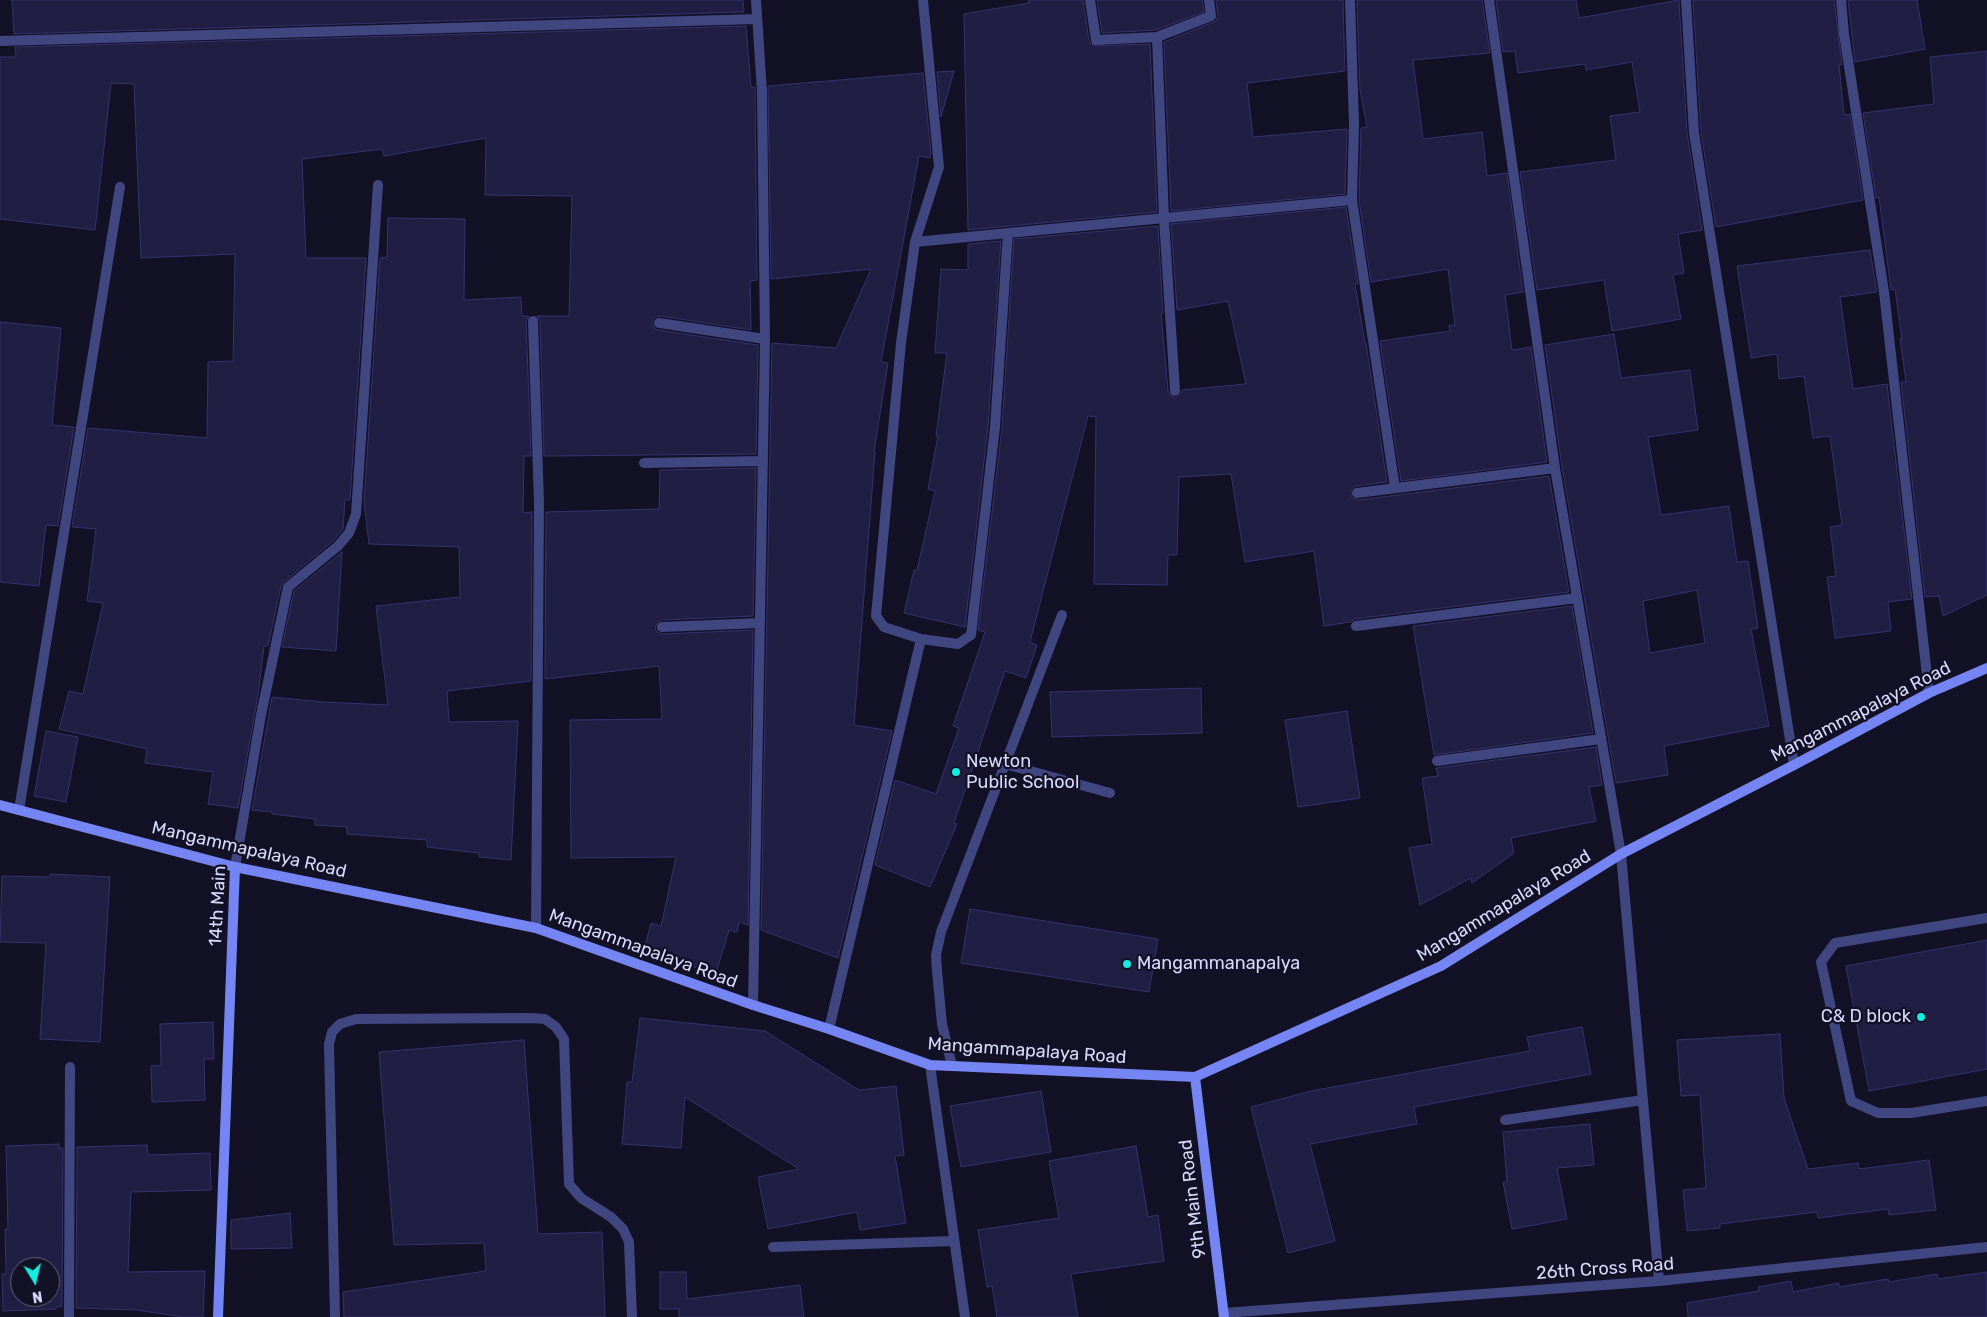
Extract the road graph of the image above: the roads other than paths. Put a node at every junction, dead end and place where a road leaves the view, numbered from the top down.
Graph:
1 (756, 0) edge
2 (923, 0) edge
3 (1090, 0) edge
4 (1209, 0) edge
5 (1350, 0) edge
6 (1489, 0) edge
7 (1686, 0) edge
8 (1842, 0) edge
9 (758, 19) junction
10 (1157, 37) junction
11 (0, 41) edge
12 (378, 185) dead end
13 (120, 187) dead end
14 (1352, 200) junction
15 (1164, 218) junction
16 (1008, 233) junction
17 (915, 242) junction
18 (533, 321) dead end
19 (659, 323) dead end
20 (765, 339) junction
21 (1175, 391) dead end
22 (763, 461) junction
23 (644, 463) dead end
24 (1555, 468) junction
25 (1395, 488) junction
26 (1357, 493) dead end
27 (1577, 598) junction
28 (1062, 615) dead end
29 (760, 623) junction
30 (1356, 626) dead end
31 (662, 627) dead end
32 (921, 639) junction
33 (1987, 668) edge
34 (1929, 693) junction
35 (1601, 739) junction
36 (1437, 761) dead end
37 (1005, 764) junction
38 (1794, 765) junction
39 (1110, 793) dead end
40 (0, 805) edge
41 (19, 810) junction
42 (1621, 854) junction
43 (235, 867) junction
44 (1987, 918) edge
45 (536, 928) junction
46 (752, 1005) junction
47 (829, 1029) junction
48 (930, 1065) junction
49 (952, 1066) junction
50 (70, 1067) dead end
51 (1195, 1077) junction
52 (1643, 1100) junction
53 (1987, 1101) edge
54 (1504, 1120) dead end
55 (954, 1241) junction
56 (773, 1247) dead end
57 (1987, 1247) edge
58 (1659, 1281) junction
59 (1224, 1315) edge
60 (69, 1317) edge
61 (218, 1317) edge
62 (335, 1317) edge
63 (632, 1317) edge
64 (965, 1317) edge

1 - 9 street
2 - 17 street
3 - 10 street
4 - 10 street
5 - 14 street
6 - 24 street
7 - 38 street
8 - 34 street
9 - 11 street
9 - 20 street
10 - 15 street
12 - 43 street, 14th Main
13 - 41 street
14 - 15 street
14 - 25 street
15 - 16 street
15 - 21 street
16 - 17 street
16 - 32 street
17 - 32 street
18 - 45 street
19 - 20 street
20 - 22 street
22 - 23 street
22 - 29 street
24 - 25 street
24 - 27 street
25 - 26 street
27 - 30 street
27 - 35 street
28 - 37 street
29 - 31 street
29 - 46 street
32 - 47 street
33 - 34 main road, Mangammapalaya Road
34 - 38 main road, Mangammapalaya Road
35 - 36 street
35 - 42 street
37 - 39 street
37 - 49 street
38 - 42 main road, Mangammapalaya Road
40 - 41 main road, Mangammapalaya Road
41 - 43 main road, Mangammapalaya Road
42 - 51 main road, Mangammapalaya Road
42 - 52 street
43 - 45 main road, Mangammapalaya Road
43 - 61 main road, 14th Main
44 - 53 street
45 - 46 main road, Mangammapalaya Road
46 - 47 main road, Mangammapalaya Road
47 - 48 main road, Mangammapalaya Road
48 - 49 main road, Mangammapalaya Road
48 - 55 street
49 - 51 main road, Mangammapalaya Road
50 - 60 street
51 - 59 main road, 9th Main Road
52 - 54 street
52 - 58 street
55 - 56 street
55 - 64 street
57 - 58 street, 26th Cross Road
58 - 59 street, 26th Cross Road
62 - 63 street

